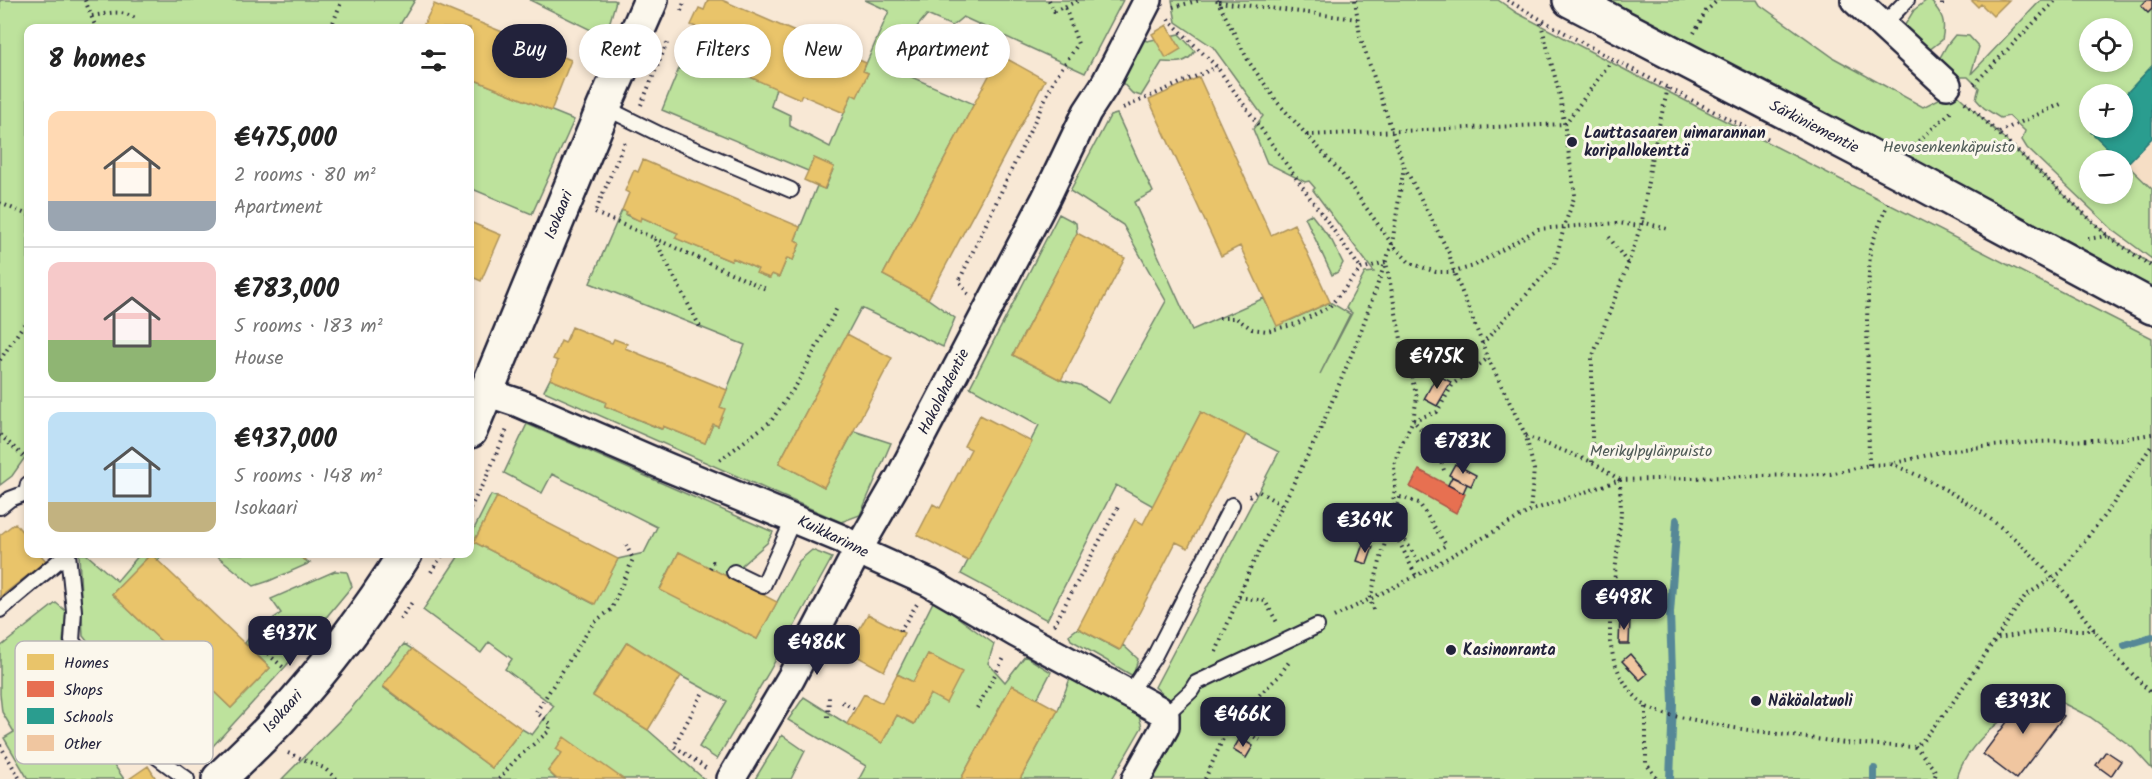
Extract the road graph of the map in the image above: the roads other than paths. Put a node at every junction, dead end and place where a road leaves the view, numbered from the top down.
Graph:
1 (651, 0) edge
2 (1570, 0) edge
3 (1855, 0) edge
4 (1907, 0) edge
5 (1159, 6) edge
6 (1882, 26) junction
7 (1963, 91) road end
8 (604, 107) junction
9 (791, 190) dead end
10 (2152, 307) edge
11 (476, 410) edge
12 (24, 492) edge
13 (1232, 506) dead end
14 (0, 507) edge
15 (794, 518) junction
16 (859, 548) junction
17 (63, 558) edge
18 (68, 558) edge
19 (402, 558) edge
20 (734, 572) dead end
21 (0, 610) edge
22 (1317, 626) road end
23 (72, 641) edge
24 (1129, 694) junction
25 (1165, 715) junction
26 (167, 764) edge
27 (723, 776) edge
28 (187, 779) edge
29 (219, 779) edge
30 (1136, 779) edge

1 - 8 street, Isokaari
2 - 10 street, Särkiniementie
3 - 6 street
4 - 6 lane
5 - 16 street, Hakolahdentie
6 - 7 street
8 - 9 lane
8 - 11 street, Isokaari
11 - 15 street, Kuikkarinne
12 - 14 lane
13 - 24 lane
15 - 16 street, Kuikkarinne
15 - 20 lane
16 - 24 street, Kuikkarinne
16 - 27 street, Hakolahdentie
17 - 21 lane
18 - 23 lane
19 - 29 street, Isokaari
22 - 25 lane
24 - 25 street, Kuikkarinne
25 - 30 street
26 - 28 lane

